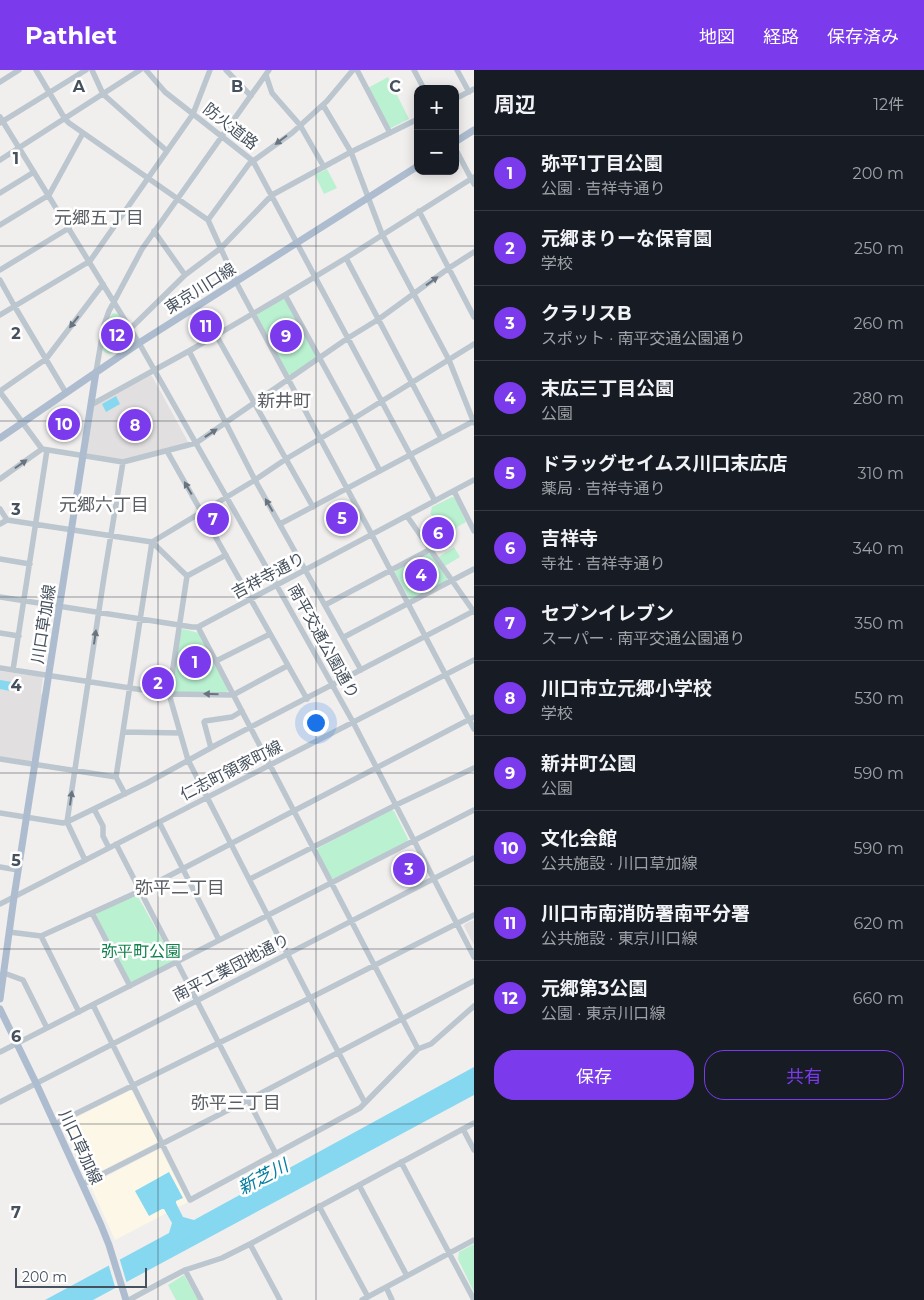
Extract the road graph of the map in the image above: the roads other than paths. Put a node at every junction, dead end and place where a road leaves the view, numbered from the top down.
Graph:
1 (20, 70) edge
2 (36, 70) edge
3 (86, 70) edge
4 (92, 70) edge
5 (140, 70) edge
6 (146, 70) edge
7 (210, 70) edge
8 (226, 70) edge
9 (355, 70) edge
10 (414, 70) edge
11 (457, 70) edge
12 (268, 73) edge
13 (0, 82) edge
14 (422, 85) edge
15 (471, 90) edge
16 (50, 93) junction
17 (103, 94) junction
18 (251, 96) junction
19 (459, 97) edge
20 (323, 105) junction
21 (193, 114) junction
22 (65, 119) junction
23 (414, 120) edge
24 (1, 121) edge
25 (300, 125) junction
26 (474, 130) edge
27 (83, 133) junction
28 (390, 133) junction
29 (222, 136) junction
30 (459, 139) edge
31 (19, 149) junction
32 (167, 151) junction
33 (351, 152) junction
34 (459, 155) edge
35 (0, 160) edge
36 (253, 160) junction
37 (324, 167) junction
38 (414, 168) edge
39 (34, 172) junction
40 (148, 178) junction
41 (473, 180) edge
42 (0, 193) edge
43 (49, 195) junction
44 (272, 195) junction
45 (368, 197) junction
46 (177, 199) junction
47 (419, 211) junction
48 (208, 220) junction
49 (0, 225) edge
50 (69, 228) junction
51 (154, 231) junction
52 (382, 234) junction
53 (296, 242) junction
54 (221, 248) junction
55 (474, 252) edge
56 (346, 258) junction
57 (90, 261) junction
58 (449, 268) junction
59 (0, 270) edge
60 (185, 275) junction
61 (315, 277) junction
62 (0, 280) edge
63 (236, 282) junction
64 (104, 284) junction
65 (414, 294) junction
66 (285, 295) junction
67 (114, 302) junction
68 (15, 306) junction
69 (253, 313) junction
70 (0, 315) edge
71 (474, 317) edge
72 (379, 319) junction
73 (130, 329) junction
74 (216, 335) junction
75 (348, 338) junction
76 (139, 343) junction
77 (474, 344) edge
78 (189, 351) junction
79 (46, 358) junction
80 (319, 359) junction
81 (449, 360) junction
82 (155, 370) junction
83 (96, 372) junction
84 (288, 379) junction
85 (412, 382) junction
86 (0, 391) edge
87 (66, 393) junction
88 (381, 401) junction
89 (254, 404) junction
90 (91, 405) junction
91 (353, 419) junction
92 (474, 421) edge
93 (22, 423) junction
94 (226, 423) junction
95 (0, 438) edge
96 (320, 438) junction
97 (441, 438) junction
98 (196, 443) junction
99 (45, 450) junction
100 (167, 451) junction
101 (410, 455) junction
102 (83, 456) junction
103 (286, 459) junction
104 (123, 462) junction
105 (380, 471) junction
106 (0, 479) edge
107 (255, 480) junction
108 (474, 480) edge
109 (347, 488) junction
110 (454, 491) junction
111 (226, 496) junction
112 (435, 501) junction
113 (313, 507) junction
114 (0, 509) edge
115 (201, 512) junction
116 (407, 516) junction
117 (7, 520) junction
118 (0, 524) edge
119 (36, 524) junction
120 (280, 524) junction
121 (72, 529) junction
122 (474, 530) edge
123 (110, 535) junction
124 (372, 535) junction
125 (152, 542) junction
126 (431, 549) junction
127 (226, 555) junction
128 (0, 560) edge
129 (30, 564) junction
130 (474, 569) edge
131 (306, 570) junction
132 (390, 570) junction
133 (187, 576) junction
134 (452, 580) junction
135 (277, 586) junction
136 (0, 597) edge
137 (24, 600) junction
138 (251, 600) junction
139 (408, 603) junction
140 (325, 605) junction
141 (60, 606) junction
142 (99, 612) junction
143 (474, 612) edge
144 (140, 619) junction
145 (179, 625) junction
146 (198, 627) junction
147 (0, 633) edge
148 (270, 634) junction
149 (19, 636) junction
150 (344, 637) junction
151 (426, 637) junction
152 (474, 660) edge
153 (216, 662) junction
154 (287, 666) junction
155 (0, 668) edge
156 (14, 670) junction
157 (362, 670) junction
158 (446, 674) junction
159 (49, 676) junction
160 (88, 682) junction
161 (333, 685) junction
162 (130, 688) junction
163 (169, 694) junction
164 (233, 695) junction
165 (307, 699) junction
166 (242, 711) junction
167 (472, 718) edge
168 (354, 722) junction
169 (251, 728) junction
170 (474, 729) edge
171 (124, 732) junction
172 (180, 733) junction
173 (211, 748) junction
174 (0, 759) edge
175 (188, 760) junction
176 (35, 764) junction
177 (270, 765) junction
178 (474, 768) edge
179 (377, 769) junction
180 (74, 770) junction
181 (116, 777) junction
182 (125, 794) junction
183 (207, 798) junction
184 (396, 805) junction
185 (94, 809) junction
186 (474, 810) edge
187 (294, 811) junction
188 (0, 814) edge
189 (27, 817) junction
190 (67, 822) junction
191 (159, 822) junction
192 (414, 840) junction
193 (116, 844) junction
194 (231, 844) junction
195 (312, 847) junction
196 (109, 848) junction
197 (474, 858) edge
198 (85, 860) junction
199 (0, 867) edge
200 (18, 870) junction
201 (182, 870) junction
202 (434, 878) junction
203 (250, 879) junction
204 (331, 883) junction
205 (140, 891) junction
206 (14, 897) junction
207 (0, 904) edge
208 (92, 913) junction
209 (268, 915) junction
210 (474, 915) edge
211 (351, 921) junction
212 (457, 924) junction
213 (10, 932) junction
214 (41, 936) junction
215 (219, 940) junction
216 (288, 953) junction
217 (474, 958) edge
218 (177, 962) junction
219 (374, 966) junction
220 (4, 974) junction
221 (474, 981) edge
222 (1, 985) edge
223 (130, 986) junction
224 (310, 998) junction
225 (0, 999) edge
226 (197, 1000) junction
227 (93, 1005) junction
228 (474, 1006) edge
229 (0, 1009) edge
230 (79, 1012) junction
231 (402, 1018) junction
232 (47, 1028) junction
233 (17, 1043) junction
234 (219, 1043) junction
235 (112, 1044) junction
236 (418, 1049) junction
237 (0, 1052) edge
238 (338, 1053) junction
239 (36, 1083) junction
240 (132, 1085) junction
241 (248, 1100) junction
242 (0, 1102) edge
243 (365, 1103) junction
244 (474, 1123) edge
245 (55, 1124) junction
246 (463, 1129) junction
247 (161, 1143) junction
248 (474, 1150) edge
249 (276, 1154) junction
250 (401, 1162) junction
251 (83, 1184) junction
252 (359, 1185) junction
253 (319, 1206) junction
254 (474, 1240) edge
255 (250, 1244) junction
256 (449, 1253) junction
257 (185, 1270) junction
258 (407, 1276) junction
259 (386, 1288) junction
260 (126, 1299) edge
261 (365, 1299) edge
262 (201, 1300) edge
263 (280, 1300) edge
264 (392, 1300) edge
265 (474, 1300) edge

1 - 13 street
2 - 16 street
3 - 16 street
4 - 17 street
5 - 17 street
6 - 21 street, 防火道路
7 - 21 street
8 - 18 street
9 - 20 street
9 - 28 street
10 - 14 street
11 - 15 street
12 - 18 street
12 - 25 street
15 - 19 street
16 - 22 street
16 - 24 street
17 - 22 street
17 - 32 street
18 - 29 street
20 - 25 street
20 - 33 street
21 - 29 street, 防火道路
21 - 32 street
22 - 27 street
22 - 31 street
23 - 28 street
24 - 31 street, 南平交通公園通り
25 -> 36 street
25 - 37 street
26 - 30 main road
27 - 40 street
27 - 43 street
28 - 33 street
29 - 36 street, 防火道路
29 - 46 street
31 - 35 street
31 - 39 street, 南平交通公園通り
32 - 40 street
33 - 37 street
33 - 45 street
34 - 41 street
36 - 44 street, 防火道路
36 - 48 street
37 - 44 street
38 - 45 main road, 東京川口線
39 - 42 street
39 - 43 street, 南平交通公園通り
40 - 46 street
40 - 57 street
41 - 47 street
43 - 49 street
43 - 50 street, 南平交通公園通り
44 - 53 street, 防火道路
44 - 54 street
45 - 52 street
45 - 53 main road, 東京川口線
46 - 48 street
46 - 51 street
47 - 52 street
47 - 58 street
48 - 54 street
50 - 57 street, 南平交通公園通り
50 - 59 street
51 - 60 street
51 - 67 street
52 - 56 street
52 - 65 street
53 - 61 street, 防火道路
53 - 63 main road, 東京川口線
54 - 60 street
54 - 63 street
55 - 58 street
56 - 61 street
56 - 72 street
57 - 64 street, 南平交通公園通り
57 - 68 street
65 -> 58 street
58 - 71 street
60 - 73 street
61 - 66 street
61 - 75 street, 防火道路
62 - 68 street
63 - 69 street
63 - 76 main road, 東京川口線
64 - 67 street, 南平交通公園通り
64 -> 79 street
65 - 72 street
65 - 81 street
66 - 69 street
66 - 80 street
67 - 73 street, 南平交通公園通り
67 - 83 street
68 - 70 street
68 - 79 street
69 - 74 street
69 - 84 street
72 - 75 street
72 - 85 street
73 - 76 street, 南平交通公園通り
74 - 78 street
74 - 89 street
75 - 80 street
75 - 88 street, 防火道路
76 - 82 street, 南平交通公園通り
76 - 83 main road, 東京川口線
77 - 81 street
78 - 82 street
78 - 94 street
79 - 86 street
79 - 87 street
80 - 84 street
80 - 91 street
81 - 85 street
81 - 92 street
82 - 90 street
82 - 98 street, 南平交通公園通り
83 - 87 main road, 東京川口線
83 - 90 main road, 川口草加線
84 - 89 street
84 - 96 street
85 - 88 street
85 - 97 street
86 - 93 street
87 - 93 main road, 東京川口線
88 - 91 street
88 - 101 street, 防火道路
89 - 94 street
89 - 103 street
90 - 102 main road, 川口草加線
91 - 96 street
91 - 105 street
92 - 97 street
93 - 95 main road, 東京川口線
93 - 99 street
98 -> 94 street
94 - 107 street
96 - 103 street
96 - 109 street
97 - 101 street
98 - 100 street
98 - 111 street, 南平交通公園通り
99 - 102 street
106 -> 99 street
99 - 119 street
100 - 104 street
115 -> 100 street
101 - 105 street
101 - 112 street, 防火道路
102 - 104 street
102 - 121 main road, 川口草加線
103 - 107 street
103 - 113 street
104 - 123 street
105 - 109 street
107 - 111 street
120 -> 107 street
108 - 110 street, 吉祥寺通り
109 - 113 street
109 - 124 street
110 - 112 street, 吉祥寺通り
110 - 122 street
111 - 115 street
111 - 135 street, 南平交通公園通り
112 - 116 street, 吉祥寺通り
113 - 120 street
114 - 117 street
115 - 125 street
115 - 127 street
116 - 124 street, 吉祥寺通り
116 - 126 street
117 - 118 street
117 - 119 street
119 - 121 street
119 - 129 street
120 - 131 street
121 - 123 street
121 - 141 main road, 川口草加線
123 - 125 street
123 - 142 street
124 - 131 street, 吉祥寺通り
124 - 132 street
125 - 133 street
125 - 144 street
126 - 132 street
126 - 134 street
127 - 133 street
127 - 138 street
128 - 129 street
129 - 137 street
130 - 134 street
131 - 135 street, 吉祥寺通り
131 - 140 street
132 - 139 street
132 - 140 street
133 - 145 street
134 - 139 street
134 - 143 street
135 - 138 street, 吉祥寺通り
135 - 161 street, 南平交通公園通り
136 - 137 street
137 - 141 street
137 - 149 street
138 - 146 street, 吉祥寺通り
138 - 148 street
139 - 150 street
139 - 151 street
140 - 150 street
141 - 142 street
141 - 159 main road, 川口草加線
142 - 144 street
160 -> 142 street
143 - 151 street
144 - 145 street
144 - 162 street
145 - 146 street
145 - 163 street
146 - 153 street
147 - 149 street
148 - 153 street
148 - 154 street
149 - 156 street
150 - 157 street
151 - 157 street
151 - 158 street
152 - 158 street, 仁志町領家町線
153 - 164 street
154 - 164 street
154 - 165 street
155 - 156 street
156 - 159 street
157 - 161 street
158 - 167 street
158 - 168 street, 仁志町領家町線
159 - 160 street
159 - 176 main road, 川口草加線
160 - 162 street
160 - 180 street
161 - 165 street
161 - 168 street, 南平交通公園通り
162 - 163 street
162 - 171 street
164 -> 163 street
163 - 172 street
164 - 166 street
165 - 169 street
166 - 169 street
166 - 173 street
167 - 170 street
167 - 179 street
168 - 177 street, 仁志町領家町線
168 - 179 street, 南平交通公園通り
169 - 173 street
169 - 177 street
171 - 172 street
171 - 181 street
172 - 175 street
173 - 175 street
174 - 176 street
175 - 182 street
175 - 183 street
176 - 180 street
176 - 189 main road, 川口草加線
177 - 183 street, 仁志町領家町線
177 - 187 street
178 - 184 street
179 - 184 street, 南平交通公園通り
179 - 187 street
180 - 181 street
190 -> 180 street
181 - 182 street
182 - 185 street
183 - 191 street, 仁志町領家町線
183 - 194 street
184 - 192 street, 南平交通公園通り
184 - 195 street
185 - 190 street
185 - 196 street
186 - 192 street
187 - 194 street
187 - 195 street
188 - 189 street
189 - 190 street
189 - 200 main road, 川口草加線
190 - 198 street
191 - 193 street, 仁志町領家町線
191 - 201 street
192 - 202 street, 南平交通公園通り
192 - 204 street
193 - 196 street, 仁志町領家町線
193 - 205 street
194 - 201 street
194 - 203 street
195 - 203 street
195 - 204 street
196 - 198 street, 仁志町領家町線
197 - 202 street, 南平工業団地通り
198 - 206 street, 仁志町領家町線
199 - 200 street
200 - 206 main road, 川口草加線
201 - 205 street
201 - 215 street
202 - 211 street, 南平工業団地通り
202 - 212 street, 南平交通公園通り
203 - 209 street
204 - 209 street
204 - 211 street
205 - 208 street
205 - 218 street
206 - 207 street, 仁志町領家町線
206 - 213 main road, 川口草加線
208 - 214 street
208 - 223 street
209 - 215 street
209 - 216 street
210 - 212 street
211 - 216 street, 南平工業団地通り
211 - 219 street
212 - 217 street, 南平交通公園通り
212 - 219 street
213 - 214 street
213 - 220 main road, 川口草加線
214 - 230 street
215 - 218 street
216 - 224 street
216 - 226 street, 南平工業団地通り
218 - 223 street
218 - 226 street
219 - 224 street
219 - 231 street
220 - 222 main road, 川口草加線
220 - 232 street
221 - 231 street
222 - 225 main road, 川口草加線
223 - 227 street
224 - 234 street
224 - 238 street
226 - 234 street
226 - 235 street, 南平工業団地通り
227 - 230 street
227 - 235 street
228 - 236 street
229 - 233 main road, 川口草加線
230 - 232 street
231 - 236 street
231 - 238 street
232 - 233 street
233 - 237 street
233 - 239 main road, 川口草加線
234 - 240 street
234 - 241 street
235 - 239 street, 南平工業団地通り
235 - 240 street
236 - 243 street
238 - 241 street
238 - 243 street
239 - 242 street, 南平工業団地通り
239 - 245 main road, 川口草加線
240 - 245 street
240 - 247 street
241 - 247 street
241 - 249 street
243 - 249 street
244 - 246 street
245 - 251 main road, 川口草加線
246 - 248 street
246 - 250 street
247 - 249 street
247 - 251 street
250 - 252 street
250 - 256 street
251 - 260 main road, 川口草加線
252 - 253 street
252 - 258 street
253 - 255 street
253 - 261 street
254 - 256 street
255 - 257 street
255 - 263 street
256 - 258 street
256 - 265 street
257 - 260 street
257 - 262 street
258 - 259 street
259 - 261 street
259 - 264 street

